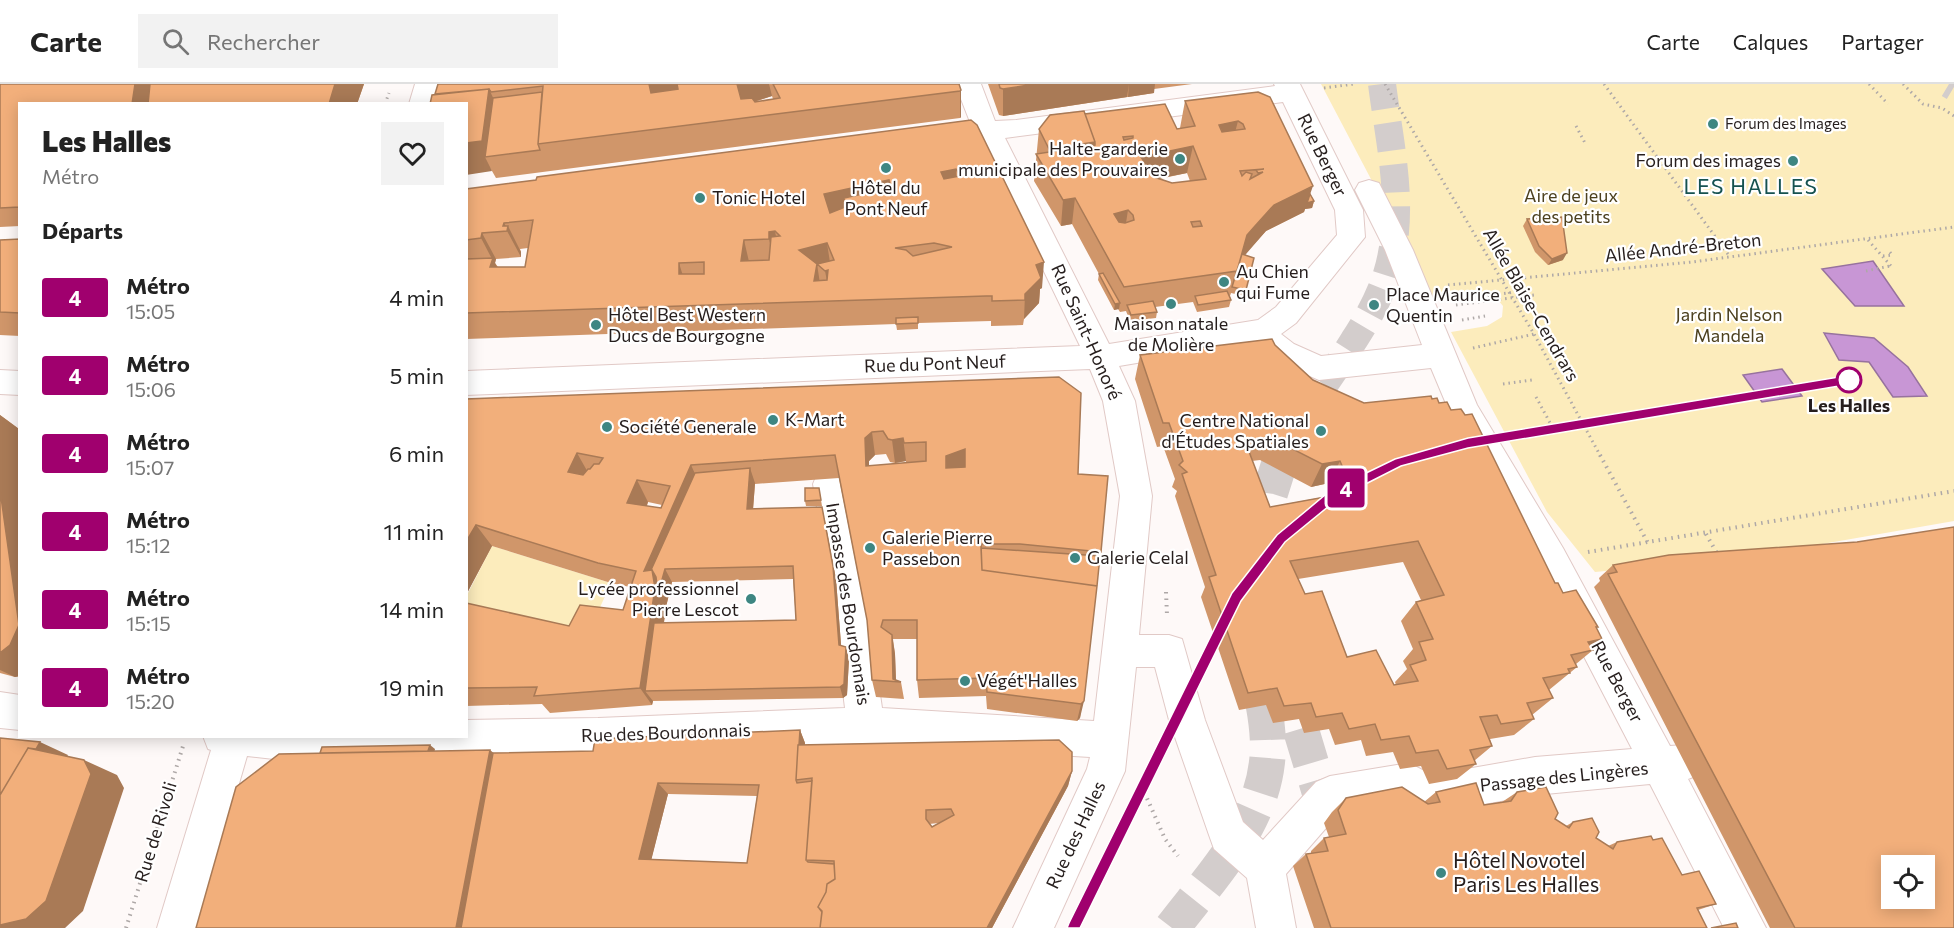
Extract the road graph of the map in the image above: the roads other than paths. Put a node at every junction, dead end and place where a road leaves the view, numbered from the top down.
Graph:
1 (428, 84) edge
2 (968, 84) edge
3 (1298, 88) edge
4 (423, 102) edge
5 (988, 130) junction
6 (944, 135) edge
7 (1369, 190) dead end
8 (1352, 227) joint
9 (1256, 332) junction
10 (1441, 355) junction
11 (1102, 357) junction
12 (0, 382) edge
13 (18, 383) edge
14 (468, 383) edge
15 (829, 484) edge
16 (1120, 651) junction
17 (0, 710) edge
18 (18, 713) edge
19 (866, 725) junction
20 (229, 738) edge
21 (240, 738) edge
22 (1109, 756) junction
23 (1674, 765) junction
24 (1265, 868) junction
25 (177, 928) edge
26 (1033, 928) edge
27 (1276, 928) edge
28 (1746, 928) edge

1 - 4 street
2 - 5 street, Rue Saint-Honoré
3 - 5 street
3 - 8 street, Rue Berger
5 - 6 street
5 - 11 street, Rue Saint-Honoré
7 - 10 street
8 - 9 street, Rue du Pont Neuf
9 - 10 street
9 - 11 street, Rue du Pont Neuf
10 - 23 street, Rue Berger
11 - 14 street, Rue du Pont Neuf
11 - 16 street, Rue Saint-Honoré
12 - 13 street
15 - 19 street, Impasse des Bourdonnais
16 - 22 street, Rue Saint-Honoré
16 - 24 street
17 - 18 street
19 - 21 street, Rue des Bourdonnais
19 - 22 street, Rue des Bourdonnais
20 - 25 street
22 - 26 street, Rue des Halles
23 - 24 street, Passage des Lingères
23 - 28 street, Rue Berger
24 - 27 street

